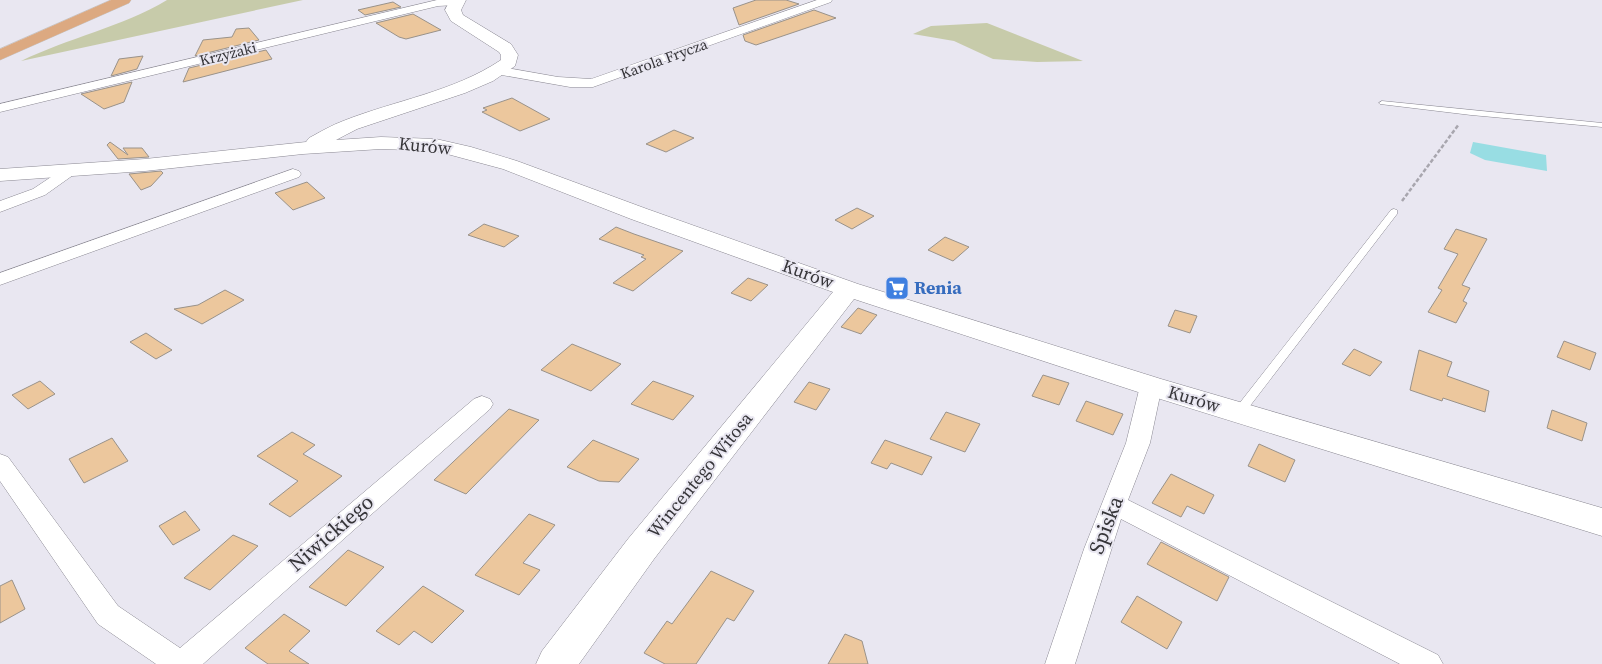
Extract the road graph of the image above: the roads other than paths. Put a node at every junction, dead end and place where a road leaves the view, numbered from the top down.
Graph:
1 (124, 0) edge
2 (827, 0) edge
3 (457, 1) edge
4 (0, 55) edge
5 (496, 70) junction
6 (1382, 103) dead end
7 (0, 108) edge
8 (1602, 125) edge
9 (336, 139) junction
10 (71, 170) junction
11 (0, 174) edge
12 (293, 174) dead end
13 (0, 208) edge
14 (1394, 212) road end
15 (0, 279) edge
16 (849, 289) junction
17 (1151, 386) junction
18 (482, 404) dead end
19 (1239, 412) junction
20 (0, 463) edge
21 (1114, 504) junction
22 (1602, 522) edge
23 (181, 664) edge
24 (556, 664) edge
25 (1060, 664) edge
26 (1428, 664) edge

1 - 4 main road
2 - 5 street, Karola Frycza
3 - 5 street, Krzyżaki
3 - 7 street, Krzyżaki
5 - 9 street, Krzyżaki
6 - 8 lane
9 - 10 street, Kurów
9 - 16 street, Kurów
10 - 11 street, Kurów
10 - 13 street
12 - 15 street
14 - 19 lane
16 - 17 street, Kurów
16 - 24 street, Wincentego Witosa
17 - 19 street, Kurów
17 - 21 street, Spiska
18 - 23 street, Niwickiego
19 - 22 street, Kurów
20 - 23 street
21 - 25 street, Spiska
21 - 26 street

